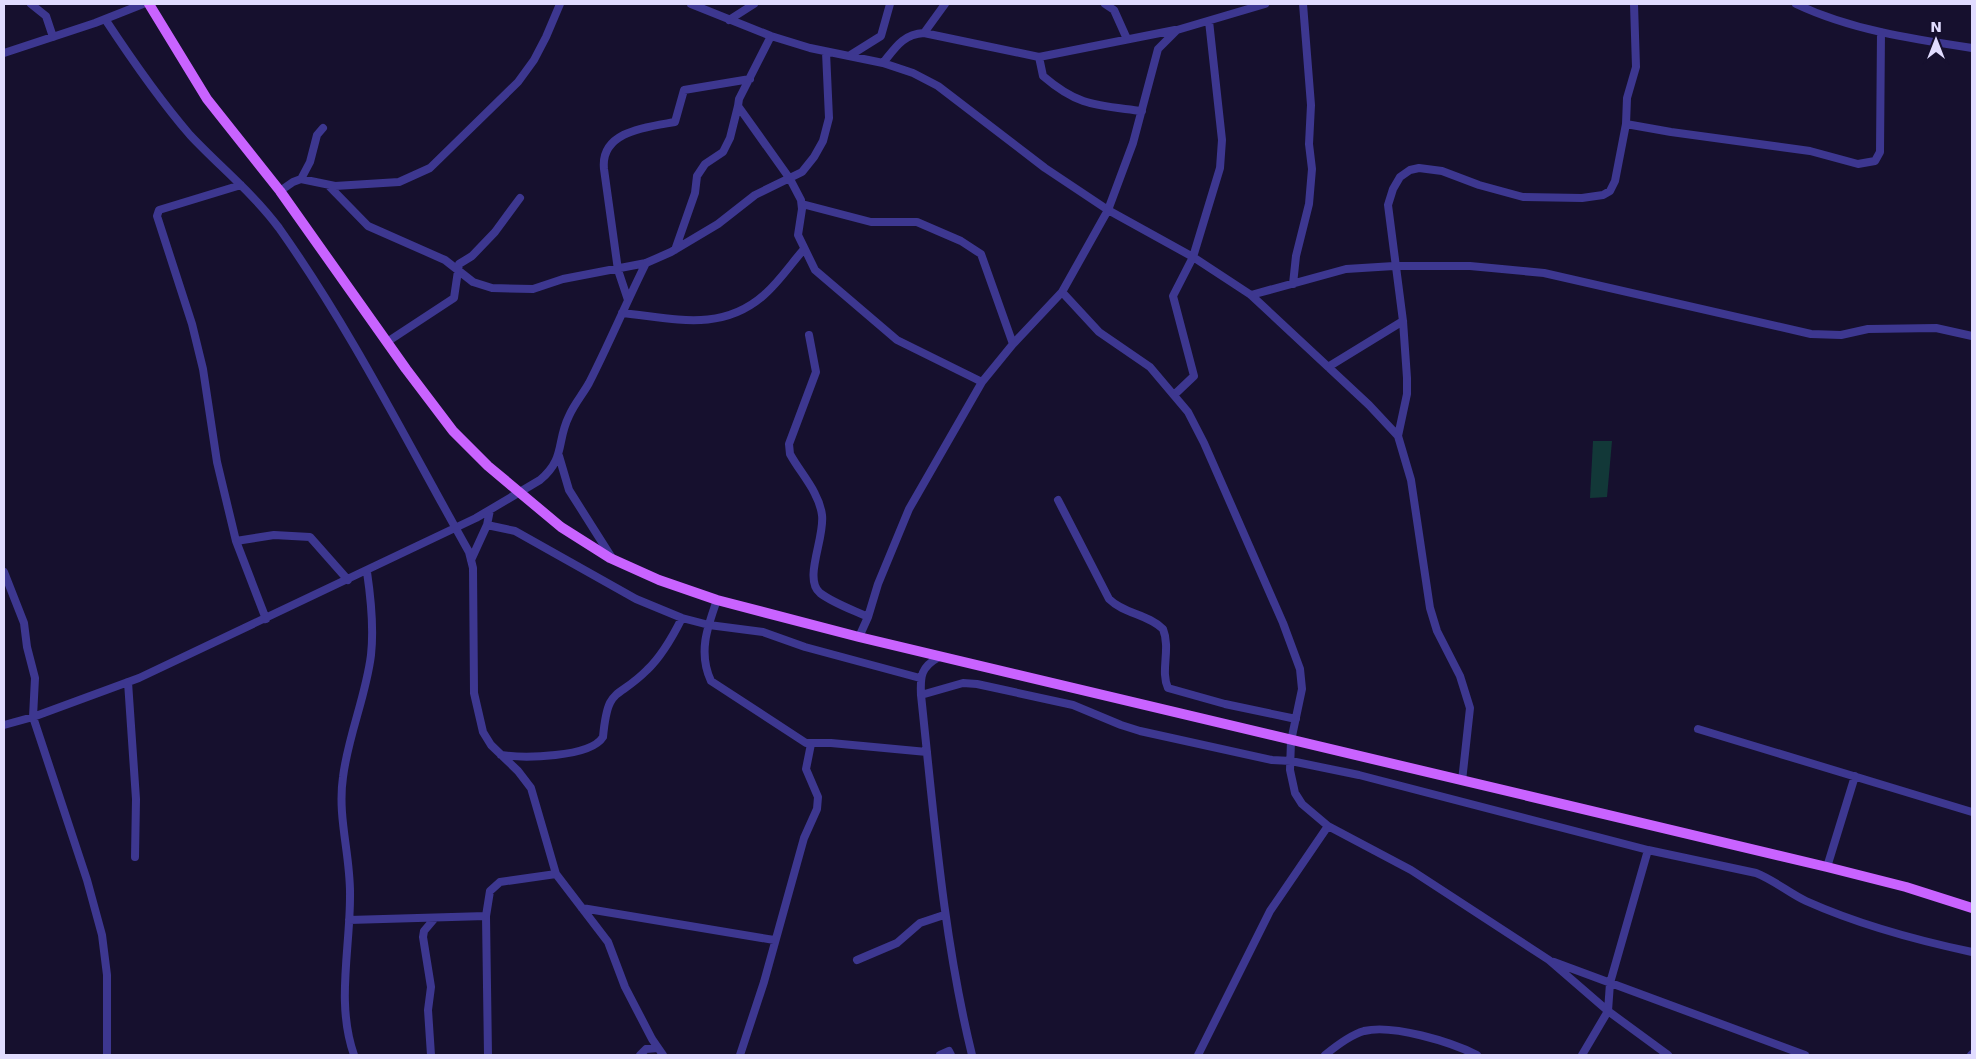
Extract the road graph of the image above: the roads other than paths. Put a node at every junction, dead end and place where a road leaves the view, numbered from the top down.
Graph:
1 (31, 4) edge
2 (143, 4) edge
3 (149, 4) edge
4 (560, 4) edge
5 (692, 4) edge
6 (754, 4) edge
7 (890, 4) edge
8 (945, 4) edge
9 (1105, 4) edge
10 (1265, 4) edge
11 (1303, 4) edge
12 (1634, 4) edge
13 (1796, 4) edge
14 (105, 19) junction
15 (728, 20) junction
16 (1209, 21) junction
17 (1177, 30) junction
18 (1881, 32) junction
19 (924, 33) junction
20 (771, 36) junction
21 (53, 37) junction
22 (1127, 39) junction
23 (1972, 48) edge
24 (826, 52) junction
25 (4, 53) edge
26 (848, 56) junction
27 (1039, 57) junction
28 (882, 63) junction
29 (750, 79) junction
30 (738, 106) junction
31 (1142, 111) junction
32 (1626, 124) junction
33 (322, 128) dead end
34 (790, 179) junction
35 (301, 180) junction
36 (241, 185) junction
37 (328, 185) junction
38 (280, 192) junction
39 (520, 198) dead end
40 (802, 204) junction
41 (1108, 210) junction
42 (804, 248) junction
43 (675, 250) junction
44 (1193, 257) junction
45 (646, 263) junction
46 (1394, 266) junction
47 (458, 269) junction
48 (618, 270) junction
49 (1293, 284) junction
50 (1062, 292) junction
51 (1251, 295) junction
52 (628, 300) junction
53 (622, 313) junction
54 (1403, 321) junction
55 (809, 335) dead end
56 (1972, 336) edge
57 (387, 342) junction
58 (1013, 344) junction
59 (1328, 367) junction
60 (982, 382) junction
61 (1174, 395) junction
62 (1398, 436) junction
63 (559, 456) junction
64 (518, 492) junction
65 (1058, 500) dead end
66 (490, 510) junction
67 (487, 525) junction
68 (455, 528) junction
69 (236, 541) junction
70 (471, 560) junction
71 (613, 560) junction
72 (4, 572) edge
73 (367, 572) junction
74 (348, 580) junction
75 (718, 600) junction
76 (868, 617) junction
77 (682, 618) junction
78 (266, 619) junction
79 (709, 625) junction
80 (859, 637) junction
81 (939, 657) junction
82 (920, 678) junction
83 (128, 682) junction
84 (921, 695) junction
85 (33, 717) junction
86 (1296, 719) junction
87 (4, 725) edge
88 (1698, 729) dead end
89 (1291, 741) junction
90 (811, 744) junction
91 (927, 752) junction
92 (501, 755) junction
93 (1291, 760) junction
94 (1855, 776) junction
95 (1462, 781) junction
96 (1972, 812) edge
97 (1328, 826) junction
98 (1648, 850) junction
99 (134, 857) dead end
100 (1827, 867) junction
101 (556, 874) junction
102 (582, 908) junction
103 (1972, 908) edge
104 (944, 915) junction
105 (486, 916) junction
106 (435, 918) junction
107 (349, 920) junction
108 (774, 940) junction
109 (1972, 952) edge
110 (857, 960) dead end
111 (1549, 960) junction
112 (1610, 983) junction
113 (1608, 1011) junction
114 (658, 1048) junction
115 (107, 1055) edge
116 (354, 1055) edge
117 (431, 1055) edge
118 (488, 1055) edge
119 (640, 1055) edge
120 (663, 1055) edge
121 (740, 1055) edge
122 (940, 1055) edge
123 (951, 1055) edge
124 (972, 1055) edge
125 (1198, 1055) edge
126 (1325, 1055) edge
127 (1477, 1055) edge
128 (1582, 1055) edge
129 (1668, 1055) edge
130 (1806, 1055) edge

1 - 21 street
2 - 14 street
3 - 38 main road
4 - 37 street
5 - 15 street
6 - 15 street
7 - 26 street
8 - 19 street
9 - 22 street
10 - 16 street
11 - 49 street
12 - 32 street
13 - 18 street
14 - 21 street
14 - 36 street
15 - 20 street
16 - 17 street
16 - 44 street
17 - 22 street
17 - 31 street
18 - 23 street
18 - 32 street
19 - 27 street
19 - 28 street
20 - 24 street
20 - 29 street
21 - 25 street
22 - 27 street
24 - 26 street
24 - 34 street
26 - 28 street
27 - 31 street
28 - 41 street
29 - 30 street
29 - 48 street
30 - 34 street
30 - 43 street
31 - 41 street
32 - 46 street
33 - 35 street
34 - 40 street
34 - 43 street
35 - 37 street
35 - 38 street
36 - 68 street
36 - 69 street
37 - 47 street
38 - 57 main road
39 - 47 street
40 - 42 street
40 - 58 street
41 - 44 street
41 - 50 street
42 - 53 street
42 - 60 street
43 - 45 street
44 - 51 street
44 - 61 street
45 - 48 street
45 - 52 street
46 - 49 street
46 - 54 street
46 - 56 street
47 - 48 street
47 - 57 street
48 - 52 street
49 - 51 street
50 - 58 street
50 - 61 street
51 - 59 street
52 - 53 street
53 - 63 street
54 - 59 street
54 - 62 street
55 - 76 street
57 - 64 main road
58 - 60 street
59 - 62 street
60 - 76 street
61 - 86 street
62 - 95 street
63 - 64 street
63 - 71 street
64 - 66 street
64 - 71 main road
65 - 86 street
66 - 67 street
66 - 68 street
67 - 70 street
67 - 77 street
68 - 70 street
68 - 73 street
69 - 74 street
69 - 78 street
70 - 92 street
71 - 75 main road
72 - 85 street
73 - 74 street
73 - 107 street
74 - 78 street
75 - 79 street
75 - 80 main road
76 - 80 street
77 - 79 street
77 - 92 street
78 - 83 street
79 - 82 street
79 - 90 street
80 - 81 main road
81 - 82 street
81 - 89 main road
82 - 84 street
83 - 85 street
83 - 99 street
84 - 91 street
84 - 93 street
85 - 87 street
85 - 115 street
86 - 89 street
88 - 94 street
89 - 93 street
89 - 95 main road
90 - 91 street
90 - 108 street
91 - 104 street
92 - 101 street
93 - 97 street
93 - 98 street
94 - 96 street
94 - 100 street
95 - 100 main road
97 - 111 street
97 - 125 street
98 - 109 street
98 - 112 street
100 - 103 main road
101 - 102 street
101 - 105 street
102 - 108 street
102 - 114 street
104 - 110 street
104 - 124 street
105 - 106 street
105 - 118 street
106 - 107 street
106 - 117 street
107 - 116 street
108 - 121 street
111 - 112 street
111 - 113 street
112 - 113 street
112 - 130 street
113 - 128 street
113 - 129 street
114 - 119 street
114 - 120 street
122 - 123 street
126 - 127 street

